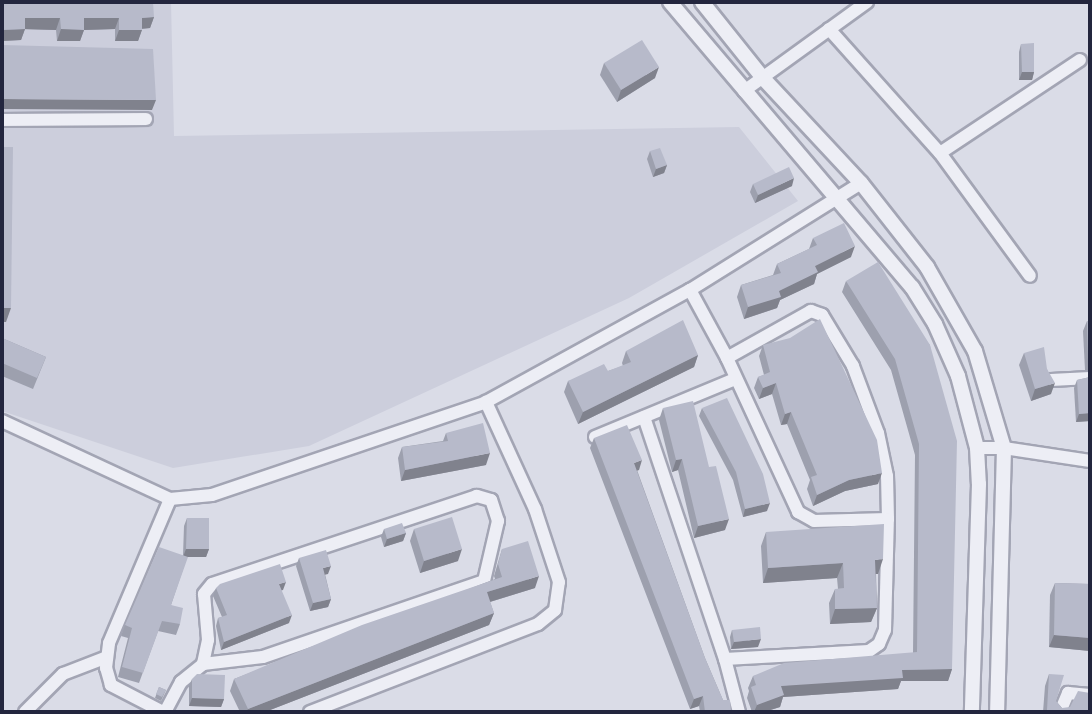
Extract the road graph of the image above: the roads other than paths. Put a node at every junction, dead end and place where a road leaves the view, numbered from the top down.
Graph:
1 (670, 2) edge
2 (702, 2) edge
3 (867, 2) edge
4 (829, 29) junction
5 (1080, 60) dead end
6 (762, 77) junction
7 (744, 91) junction
8 (146, 119) dead end
9 (2, 120) edge
10 (940, 153) junction
11 (861, 183) junction
12 (839, 198) junction
13 (1030, 275) dead end
14 (690, 290) junction
15 (727, 358) junction
16 (1090, 378) edge
17 (735, 379) junction
18 (1051, 380) edge
19 (486, 402) junction
20 (644, 417) junction
21 (2, 421) edge
22 (595, 437) edge
23 (976, 448) junction
24 (1004, 448) junction
25 (1090, 461) edge
26 (170, 499) junction
27 (888, 519) junction
28 (107, 657) junction
29 (724, 659) junction
30 (203, 664) junction
31 (1090, 695) edge
32 (25, 712) edge
33 (164, 712) edge
34 (310, 712) edge
35 (739, 712) edge
36 (972, 712) edge
37 (997, 712) edge
38 (1060, 712) edge

1 - 7 street
2 - 6 street
3 - 4 street
4 - 6 street
4 - 10 street
5 - 10 street
6 - 7 street
6 - 11 street
7 - 12 street
8 - 9 street
10 - 13 street
11 - 12 street
11 - 24 street
12 - 14 street
12 - 23 street
14 - 15 street
14 - 19 street
15 - 17 street
15 - 27 street
16 - 18 street
17 - 20 street
17 - 27 street
19 - 26 street
19 - 34 street
20 - 22 street
20 - 29 street
21 - 26 street
23 - 24 street
23 - 36 street
24 - 25 street
24 - 37 street
26 - 28 street
27 - 29 street
28 - 32 street
28 - 33 street
29 - 35 street
30 - 30 street
30 - 33 street
31 - 38 street

